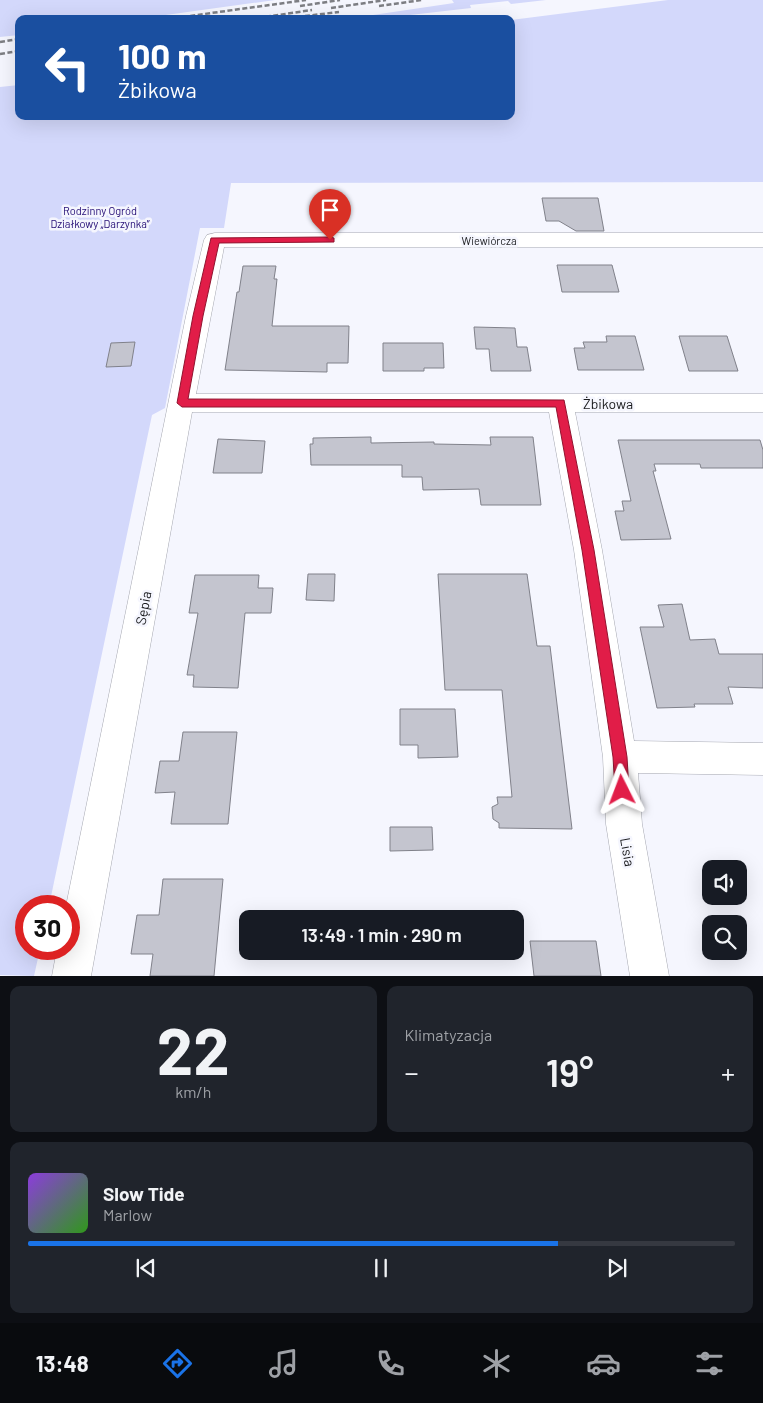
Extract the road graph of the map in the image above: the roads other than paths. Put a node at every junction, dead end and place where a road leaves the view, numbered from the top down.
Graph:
1 (215, 240) joint
2 (763, 240) edge
3 (182, 403) junction
4 (560, 403) junction
5 (763, 403) edge
6 (620, 757) junction
7 (763, 759) edge
8 (71, 976) edge
9 (650, 976) edge

1 - 2 street, Wiewiórcza
1 - 3 street, Sępia
3 - 4 street, Żbikowa
3 - 8 street, Sępia
4 - 5 street, Żbikowa
4 - 6 street, Lisia
6 - 7 street
6 - 9 street, Lisia

